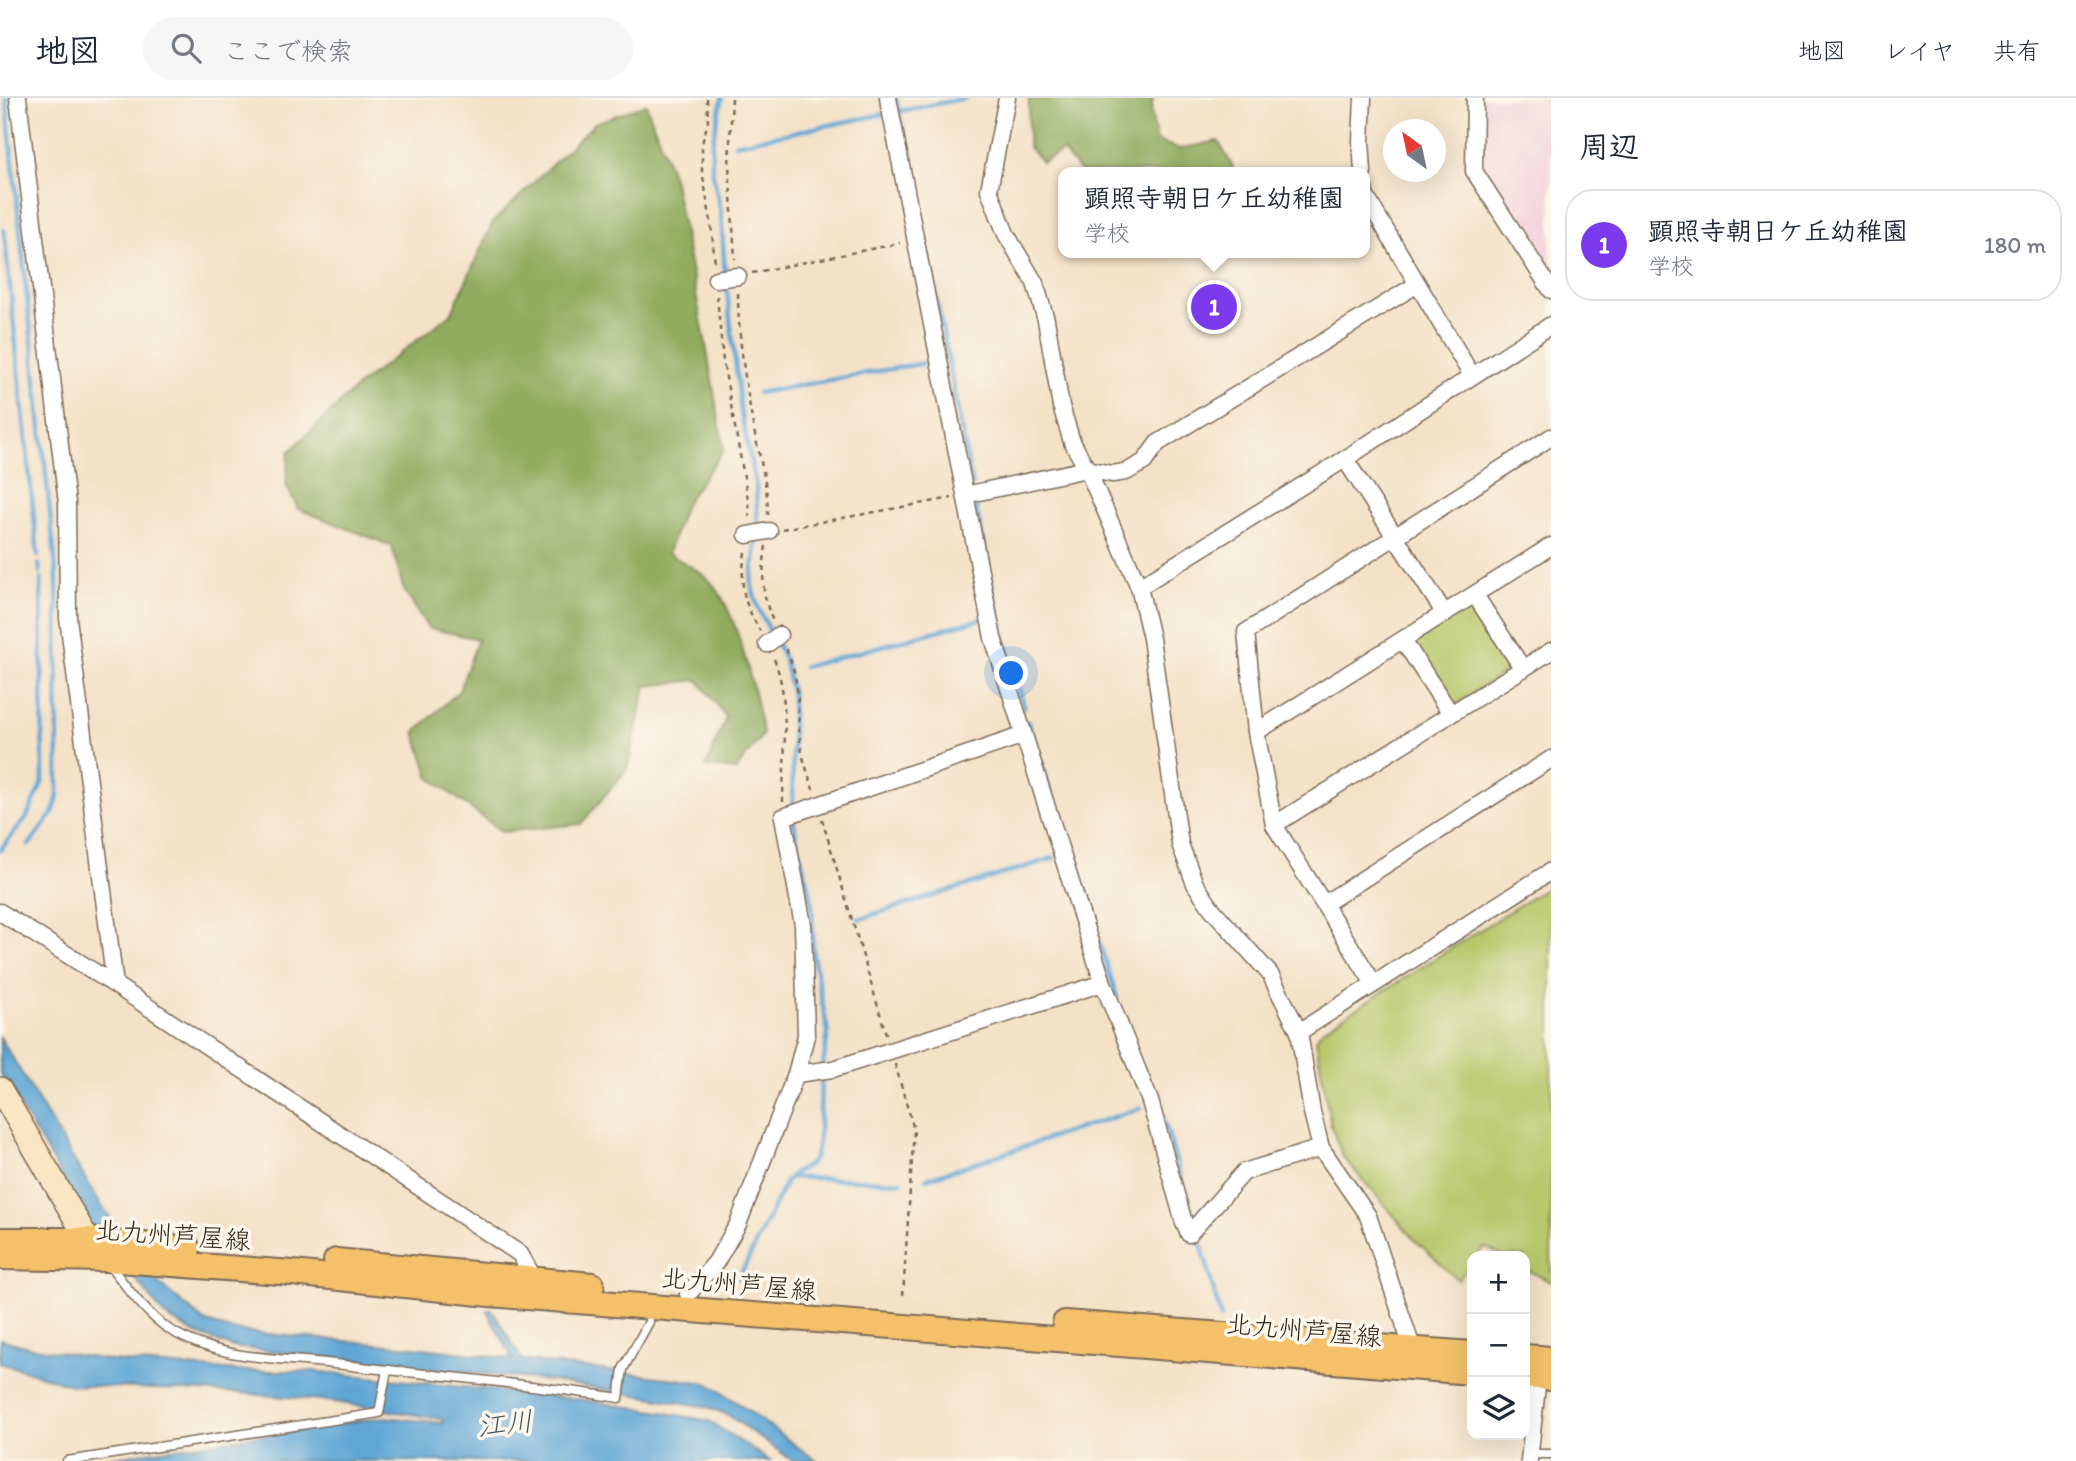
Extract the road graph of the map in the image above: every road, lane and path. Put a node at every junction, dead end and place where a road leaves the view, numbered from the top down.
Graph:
1 (18, 98) edge
2 (707, 98) edge
3 (732, 98) edge
4 (888, 98) edge
5 (1007, 98) edge
6 (1363, 98) edge
7 (1475, 98) edge
8 (1363, 167) edge
9 (1370, 204) edge
10 (916, 240) junction
11 (738, 276) junction
12 (716, 279) junction
13 (1416, 285) junction
14 (1551, 290) edge
15 (1551, 325) edge
16 (1472, 376) junction
17 (1551, 437) edge
18 (1345, 459) junction
19 (1087, 469) junction
20 (965, 495) junction
21 (769, 531) junction
22 (747, 535) junction
23 (1394, 535) junction
24 (1551, 546) edge
25 (1139, 587) junction
26 (1475, 595) junction
27 (1445, 614) junction
28 (773, 639) junction
29 (1403, 640) junction
30 (1551, 651) edge
31 (1523, 669) junction
32 (1451, 714) junction
33 (1256, 732) junction
34 (1024, 735) junction
35 (1551, 759) edge
36 (817, 803) junction
37 (783, 817) junction
38 (1274, 825) junction
39 (1551, 872) edge
40 (1324, 904) junction
41 (0, 912) edge
42 (1102, 984) junction
43 (1374, 984) junction
44 (115, 985) junction
45 (1299, 1032) junction
46 (891, 1051) junction
47 (796, 1074) junction
48 (0, 1089) edge
49 (1321, 1148) junction
50 (0, 1240) edge
51 (88, 1240) junction
52 (0, 1257) edge
53 (106, 1259) junction
54 (534, 1288) junction
55 (688, 1294) junction
56 (903, 1295) dead end
57 (649, 1322) dead end
58 (1467, 1354) edge
59 (1415, 1359) junction
60 (1538, 1369) edge
61 (387, 1370) junction
62 (1467, 1371) edge
63 (1551, 1454) edge
64 (1529, 1458) edge
65 (67, 1461) edge

1 - 44 street
2 - 12 path
3 - 11 path
4 - 10 street
5 - 19 street
6 - 8 street
7 - 14 street
9 - 13 street
10 - 11 path
10 - 20 street
11 - 12 street
11 - 21 path
12 - 22 path
13 - 16 street
13 - 19 street
15 - 16 street
16 - 18 street
17 - 23 street
18 - 23 street
18 - 25 street
19 - 20 street
19 - 25 street
20 - 21 path
20 - 34 street
21 - 22 street
21 - 28 path
22 - 28 path
23 - 27 street
23 - 33 street
24 - 26 street
25 - 45 street
26 - 27 street
26 - 31 street
27 - 29 street
28 - 36 path
28 - 37 path
29 - 32 street
29 - 33 street
30 - 31 street
31 - 32 street
32 - 38 street
33 - 38 street
34 - 36 street
34 - 42 street
35 - 40 street
36 - 37 street
36 - 46 path
37 - 47 street
38 - 40 street
39 - 43 street
40 - 43 street
41 - 44 street
42 - 46 street
42 - 49 street
43 - 45 street
44 - 54 street
45 - 49 street
46 - 47 street
46 - 56 path
47 - 55 street
48 - 51 street
49 - 59 street
50 - 51 main road, 北九州芦屋線
51 - 53 street
51 - 54 main road, 北九州芦屋線
52 - 53 main road, 北九州芦屋線
53 - 54 main road, 北九州芦屋線
53 - 61 lane
54 - 55 main road, 北九州芦屋線
54 - 59 main road, 北九州芦屋線
55 - 59 main road, 北九州芦屋線
57 - 61 lane
58 - 59 main road, 北九州芦屋線
59 - 62 main road, 北九州芦屋線
60 - 64 street
61 - 65 lane
63 - 64 lane

